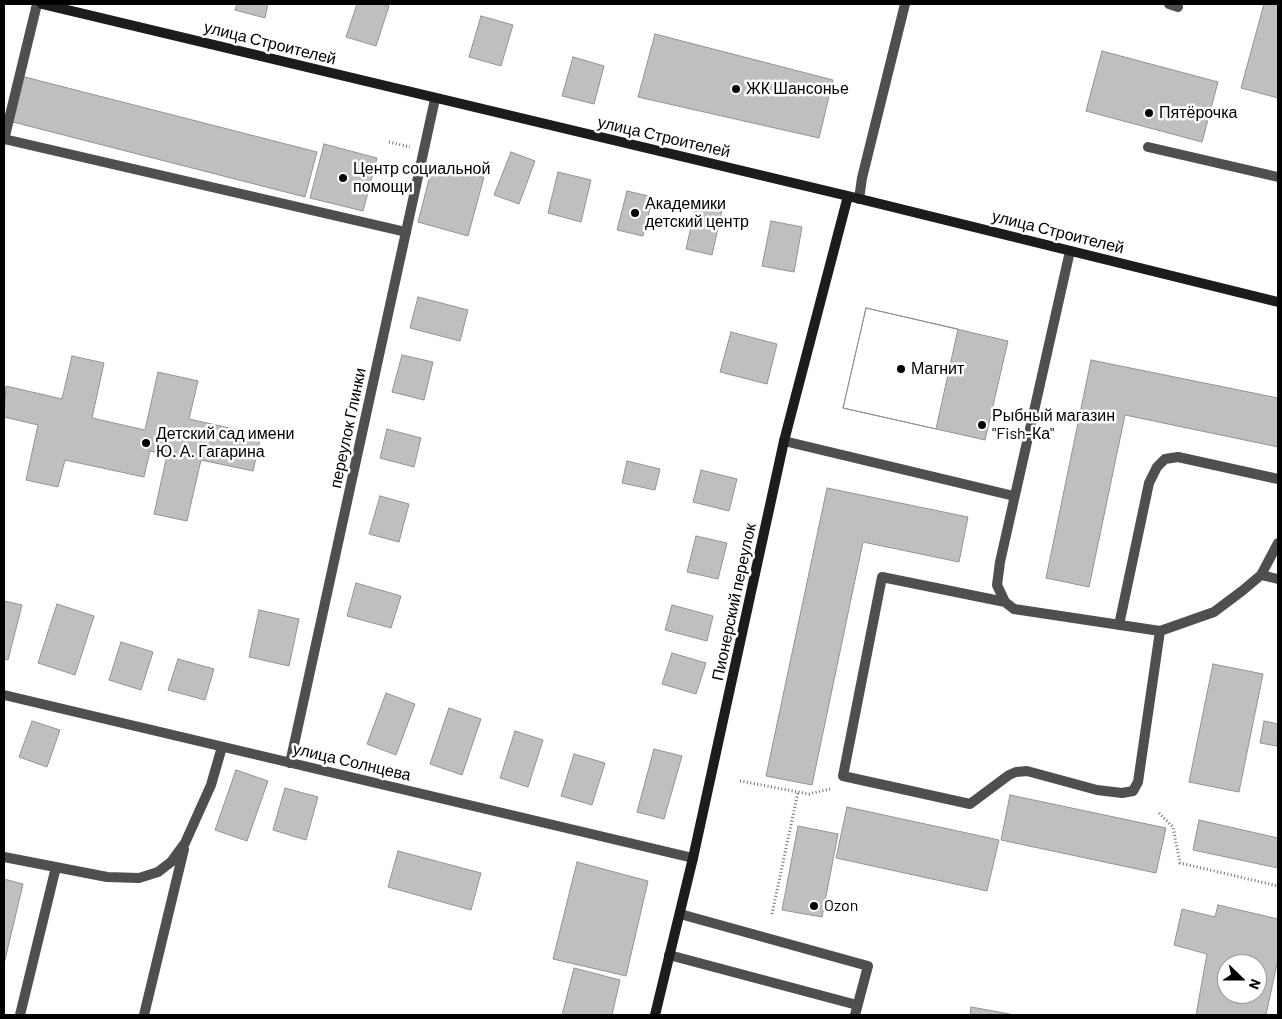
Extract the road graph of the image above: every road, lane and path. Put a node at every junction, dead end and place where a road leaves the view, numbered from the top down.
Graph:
1 (37, 4) edge
2 (42, 4) edge
3 (905, 4) edge
4 (435, 99) junction
5 (4, 139) edge
6 (1148, 147) dead end
7 (1278, 177) edge
8 (848, 196) junction
9 (859, 199) junction
10 (406, 232) junction
11 (1070, 251) junction
12 (1278, 300) edge
13 (784, 441) junction
14 (1278, 479) edge
15 (1014, 496) junction
16 (1278, 543) edge
17 (1260, 575) junction
18 (1278, 579) edge
19 (1005, 602) junction
20 (1119, 625) junction
21 (1160, 631) junction
22 (4, 695) edge
23 (222, 747) junction
24 (290, 763) junction
25 (740, 781) dead end
26 (830, 789) dead end
27 (798, 792) junction
28 (1159, 813) dead end
29 (185, 843) junction
30 (4, 857) edge
31 (693, 858) junction
32 (56, 867) junction
33 (1278, 886) edge
34 (680, 914) junction
35 (772, 914) dead end
36 (669, 955) junction
37 (856, 1010) edge
38 (20, 1015) edge
39 (144, 1015) edge
40 (655, 1015) edge

1 - 5 street
2 - 4 main road, улица Строителей
3 - 9 street
4 - 8 main road, улица Строителей
4 - 10 street, переулок Глинки
5 - 10 street
6 - 7 street
8 - 9 main road, улица Строителей
8 - 13 main road, Пионерский переулок
9 - 11 main road, улица Строителей
10 - 24 street, переулок Глинки
11 - 12 main road, улица Строителей
11 - 15 street
13 - 15 street
13 - 31 main road, Пионерский переулок
14 - 20 street
15 - 19 street
16 - 17 street
17 - 18 street
17 - 21 street
19 - 20 street
19 - 21 street
20 - 21 street
22 - 23 street, улица Солнцева
23 - 24 street, улица Солнцева
23 - 29 street
24 - 31 street, улица Солнцева
25 - 27 path
26 - 27 path
27 - 35 path
28 - 33 path
29 - 32 street
29 - 39 street
30 - 32 street
31 - 34 main road, Пионерский переулок
32 - 38 street
34 - 36 main road, Пионерский переулок
34 - 37 street
36 - 37 street
36 - 40 main road, Пионерский переулок

